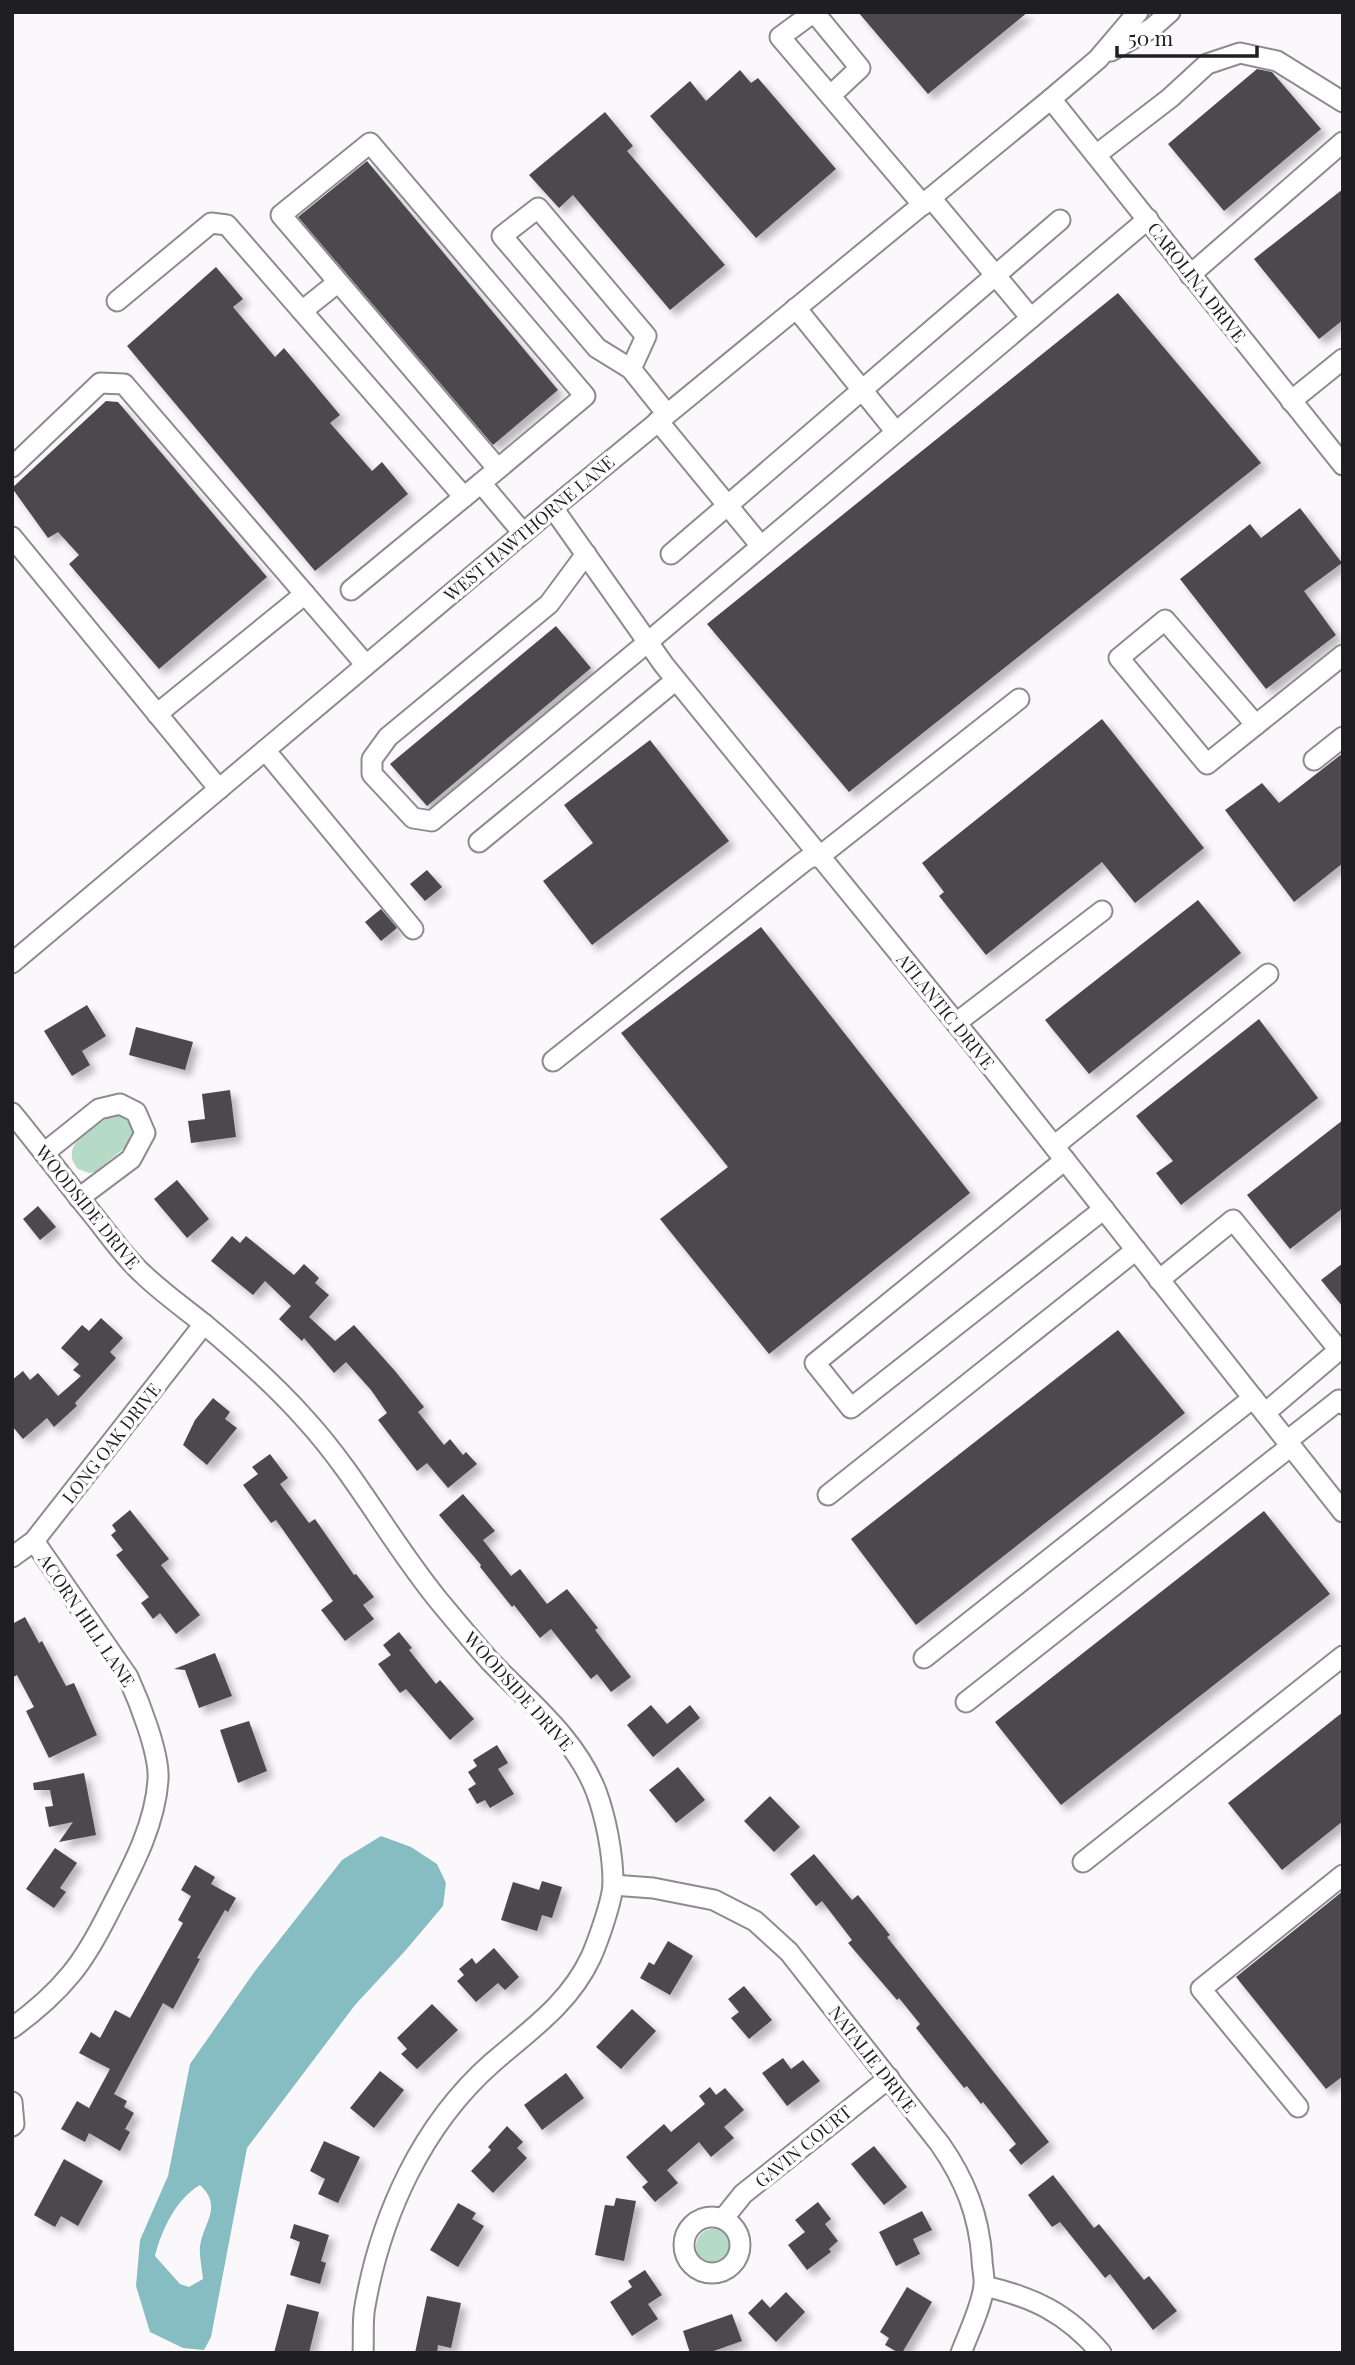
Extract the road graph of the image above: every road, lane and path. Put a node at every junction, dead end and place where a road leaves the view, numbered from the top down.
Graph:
1 (1138, 12) edge
2 (1170, 12) edge
3 (1098, 59) junction
4 (830, 96) dead end
5 (1051, 99) junction
6 (1343, 102) edge
7 (1343, 142) edge
8 (1096, 155) junction
9 (927, 201) junction
10 (1148, 219) junction
11 (1060, 220) dead end
12 (996, 275) junction
13 (1190, 275) junction
14 (337, 283) junction
15 (117, 302) dead end
16 (796, 308) junction
17 (302, 312) junction
18 (1031, 318) junction
19 (1343, 359) edge
20 (631, 369) junction
21 (862, 390) junction
22 (1291, 401) junction
23 (663, 418) junction
24 (896, 432) junction
25 (1343, 465) edge
26 (12, 467) edge
27 (498, 469) junction
28 (481, 483) junction
29 (464, 497) junction
30 (727, 505) junction
31 (553, 508) junction
32 (523, 533) junction
33 (12, 537) edge
34 (761, 546) junction
35 (586, 554) junction
36 (671, 554) dead end
37 (351, 590) dead end
38 (305, 594) junction
39 (648, 642) junction
40 (1343, 655) edge
41 (366, 665) junction
42 (676, 680) junction
43 (1019, 699) dead end
44 (157, 714) junction
45 (1256, 725) junction
46 (1343, 737) edge
47 (265, 750) junction
48 (1314, 760) dead end
49 (219, 789) junction
50 (479, 842) dead end
51 (820, 856) junction
52 (1102, 911) dead end
53 (412, 929) dead end
54 (12, 963) edge
55 (1268, 974) dead end
56 (956, 1023) junction
57 (553, 1060) dead end
58 (12, 1113) edge
59 (44, 1153) junction
60 (1059, 1153) junction
61 (79, 1198) junction
62 (1104, 1209) junction
63 (1136, 1250) junction
64 (1159, 1280) junction
65 (204, 1324) junction
66 (1343, 1404) edge
67 (1259, 1406) junction
68 (1289, 1443) junction
69 (828, 1494) dead end
70 (1343, 1512) edge
71 (34, 1541) junction
72 (12, 1557) edge
73 (1343, 1656) edge
74 (925, 1658) dead end
75 (966, 1702) dead end
76 (1083, 1862) dead end
77 (1343, 1875) edge
78 (613, 1885) junction
79 (12, 2028) edge
80 (889, 2078) junction
81 (12, 2102) edge
82 (1298, 2107) dead end
83 (12, 2126) edge
84 (723, 2219) dead end
85 (984, 2286) junction
86 (363, 2353) edge
87 (961, 2353) edge
88 (1101, 2353) edge

1 - 3 street
2 - 3 street
3 - 5 street, WEST HAWTHORNE LANE
4 - 9 street
5 - 8 street, CAROLINA DRIVE
5 - 9 street, WEST HAWTHORNE LANE
6 - 8 street
7 - 13 street
8 - 10 street, CAROLINA DRIVE
9 - 12 street
9 - 16 street, WEST HAWTHORNE LANE
10 - 13 street, CAROLINA DRIVE
10 - 18 street
11 - 12 street
12 - 18 street
12 - 21 street
13 - 22 street, CAROLINA DRIVE
14 - 17 street
14 - 27 street
14 - 27 street
15 - 17 street
16 - 21 street
16 - 23 street, WEST HAWTHORNE LANE
17 - 29 street
18 - 24 street
19 - 22 street
20 - 20 street
20 - 23 street
21 - 24 street
21 - 30 street
22 - 25 street, CAROLINA DRIVE
23 - 30 street
23 - 31 street, WEST HAWTHORNE LANE
24 - 34 street
26 - 38 street
27 - 28 street
28 - 29 street
28 - 32 street
29 - 37 street
30 - 34 street
30 - 36 street
31 - 32 street, WEST HAWTHORNE LANE
31 - 35 street, ATLANTIC DRIVE
32 - 41 street, WEST HAWTHORNE LANE
33 - 44 street
34 - 39 street
35 - 39 street, ATLANTIC DRIVE
35 - 39 street
38 - 41 street
38 - 44 street
39 - 42 street, ATLANTIC DRIVE
40 - 45 street
41 - 47 street, WEST HAWTHORNE LANE
42 - 50 street
42 - 51 street, ATLANTIC DRIVE
43 - 51 street
44 - 49 street
45 - 45 street
46 - 48 street
47 - 49 street, WEST HAWTHORNE LANE
47 - 53 street
49 - 54 street, WEST HAWTHORNE LANE
51 - 56 street, ATLANTIC DRIVE
51 - 57 street
52 - 56 street
55 - 60 street
56 - 60 street, ATLANTIC DRIVE
58 - 59 street, WOODSIDE DRIVE
59 - 61 street, WOODSIDE DRIVE
59 - 61 street
60 - 62 street, ATLANTIC DRIVE
60 - 62 street
61 - 65 street, WOODSIDE DRIVE
62 - 63 street, ATLANTIC DRIVE
63 - 64 street, ATLANTIC DRIVE
63 - 69 street
64 - 67 street, ATLANTIC DRIVE
64 - 67 street
65 - 71 street, LONG OAK DRIVE
65 - 78 street, WOODSIDE DRIVE
66 - 68 street
67 - 68 street, ATLANTIC DRIVE
67 - 74 street
68 - 70 street, ATLANTIC DRIVE
68 - 75 street
71 - 72 street, LONG OAK DRIVE
71 - 79 street, ACORN HILL LANE
73 - 76 street
77 - 82 street
78 - 80 street, NATALIE DRIVE
78 - 86 street, WOODSIDE DRIVE
80 - 84 street, GAVIN COURT
80 - 85 street, NATALIE DRIVE
81 - 83 street
85 - 87 street, NATALIE DRIVE
85 - 88 street

